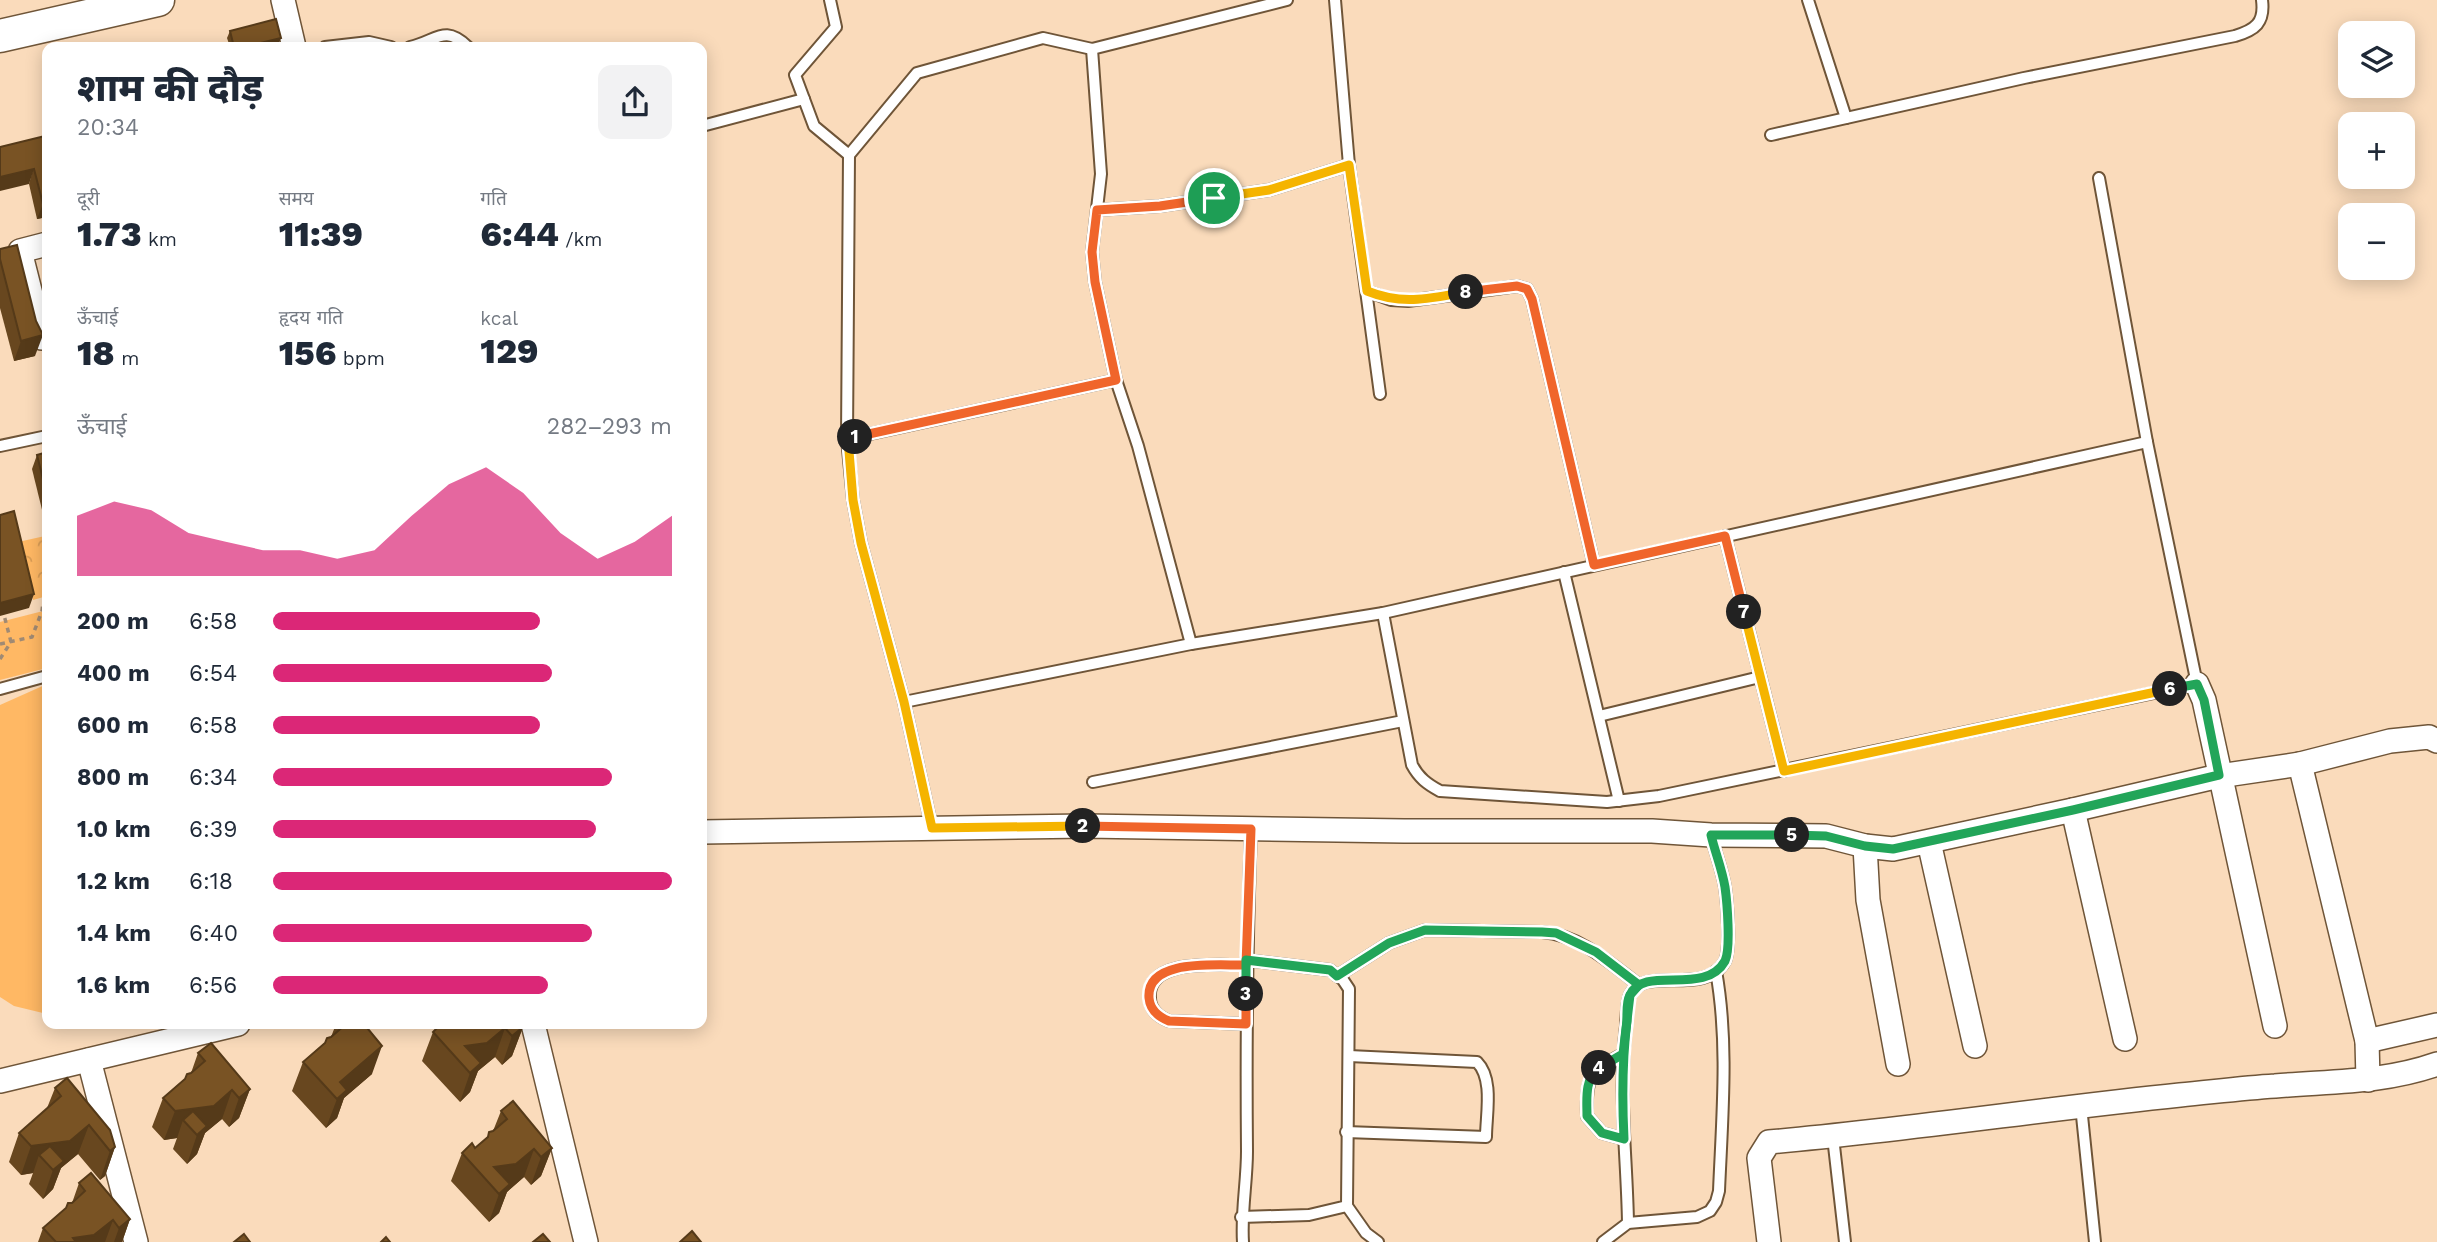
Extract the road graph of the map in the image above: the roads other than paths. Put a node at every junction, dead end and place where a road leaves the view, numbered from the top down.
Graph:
1 (158, 0) edge
2 (283, 0) edge
3 (830, 0) edge
4 (1287, 0) edge
5 (1335, 0) edge
6 (1808, 0) edge
7 (2262, 0) edge
8 (0, 36) edge
9 (293, 42) edge
10 (425, 42) edge
11 (462, 42) edge
12 (1093, 49) junction
13 (804, 99) junction
14 (1846, 118) junction
15 (707, 125) edge
16 (1771, 135) dead end
17 (849, 155) junction
18 (1349, 165) junction
19 (2099, 178) dead end
20 (1097, 210) junction
21 (42, 245) edge
22 (1367, 291) junction
23 (42, 338) edge
24 (1116, 380) junction
25 (1380, 394) dead end
26 (42, 437) edge
27 (848, 439) junction
28 (2147, 442) junction
29 (0, 446) edge
30 (1725, 536) junction
31 (1594, 565) junction
32 (1564, 572) junction
33 (1383, 613) junction
34 (1191, 644) junction
35 (42, 677) edge
36 (1760, 677) junction
37 (2197, 684) junction
38 (0, 689) edge
39 (904, 702) junction
40 (1599, 716) junction
41 (1403, 721) junction
42 (2437, 740) edge
43 (2300, 764) junction
44 (1784, 771) junction
45 (2219, 775) junction
46 (1093, 782) dead end
47 (1619, 801) junction
48 (2073, 810) junction
49 (932, 828) junction
50 (1251, 829) junction
51 (707, 832) edge
52 (1711, 835) junction
53 (1929, 842) junction
54 (1865, 846) junction
55 (1246, 963) junction
56 (1716, 971) junction
57 (1337, 976) junction
58 (1639, 985) junction
59 (1246, 1024) junction
60 (2437, 1025) edge
61 (2275, 1026) dead end
62 (217, 1029) edge
63 (534, 1029) edge
64 (2125, 1039) dead end
65 (2367, 1041) junction
66 (1975, 1046) dead end
67 (1623, 1054) junction
68 (1349, 1056) junction
69 (89, 1060) junction
70 (1898, 1064) dead end
71 (2437, 1064) edge
72 (2368, 1080) junction
73 (0, 1081) edge
74 (2081, 1105) junction
75 (1346, 1132) junction
76 (1833, 1137) junction
77 (1624, 1139) junction
78 (1347, 1206) junction
79 (1241, 1217) junction
80 (1628, 1223) junction
81 (136, 1242) edge
82 (586, 1242) edge
83 (1243, 1242) edge
84 (1378, 1242) edge
85 (1604, 1242) edge
86 (1769, 1242) edge
87 (1845, 1242) edge
88 (2095, 1242) edge

1 - 8 street
2 - 9 street
3 - 13 lane
4 - 12 lane
5 - 18 lane
6 - 14 lane
7 - 14 lane
10 - 11 lane
12 - 17 lane
12 - 20 lane
13 - 15 lane
13 - 17 lane
14 - 16 lane
17 - 27 lane
18 - 20 lane
18 - 22 lane
19 - 28 lane
20 - 24 lane
21 - 23 street
22 - 25 lane
22 - 31 lane
24 - 27 lane
24 - 34 lane
26 - 29 lane
27 - 39 lane
28 - 30 lane
28 - 37 lane
30 - 31 lane
30 - 36 lane
31 - 32 lane
32 - 33 lane
32 - 40 lane
33 - 34 lane
33 - 41 lane
34 - 39 lane
35 - 38 lane
36 - 40 lane
36 - 44 lane
37 - 44 lane
37 - 45 street
39 - 49 lane
40 - 47 lane
41 - 46 lane
41 - 47 lane
42 - 43 street
43 - 45 street
43 - 65 street
44 - 47 lane
45 - 48 street
45 - 61 street
48 - 53 street
48 - 64 street
49 - 50 street
49 - 51 street
50 - 52 street
50 - 55 lane
52 - 54 street
52 - 56 lane
53 - 54 street
53 - 66 street
54 - 70 street
55 - 57 lane
55 - 59 lane
55 - 59 lane
56 - 58 lane
56 - 80 lane
57 - 58 lane
57 - 68 lane
58 - 67 lane
59 - 79 lane
60 - 65 street
62 - 69 street
63 - 82 street
65 - 72 street
67 - 77 lane
67 - 77 lane
68 - 75 lane
68 - 75 lane
69 - 73 street
69 - 81 street
71 - 72 street
72 - 74 street
74 - 76 street
74 - 88 lane
75 - 78 lane
76 - 86 street
76 - 87 lane
77 - 80 lane
78 - 79 lane
78 - 84 lane
79 - 83 lane
80 - 85 lane

